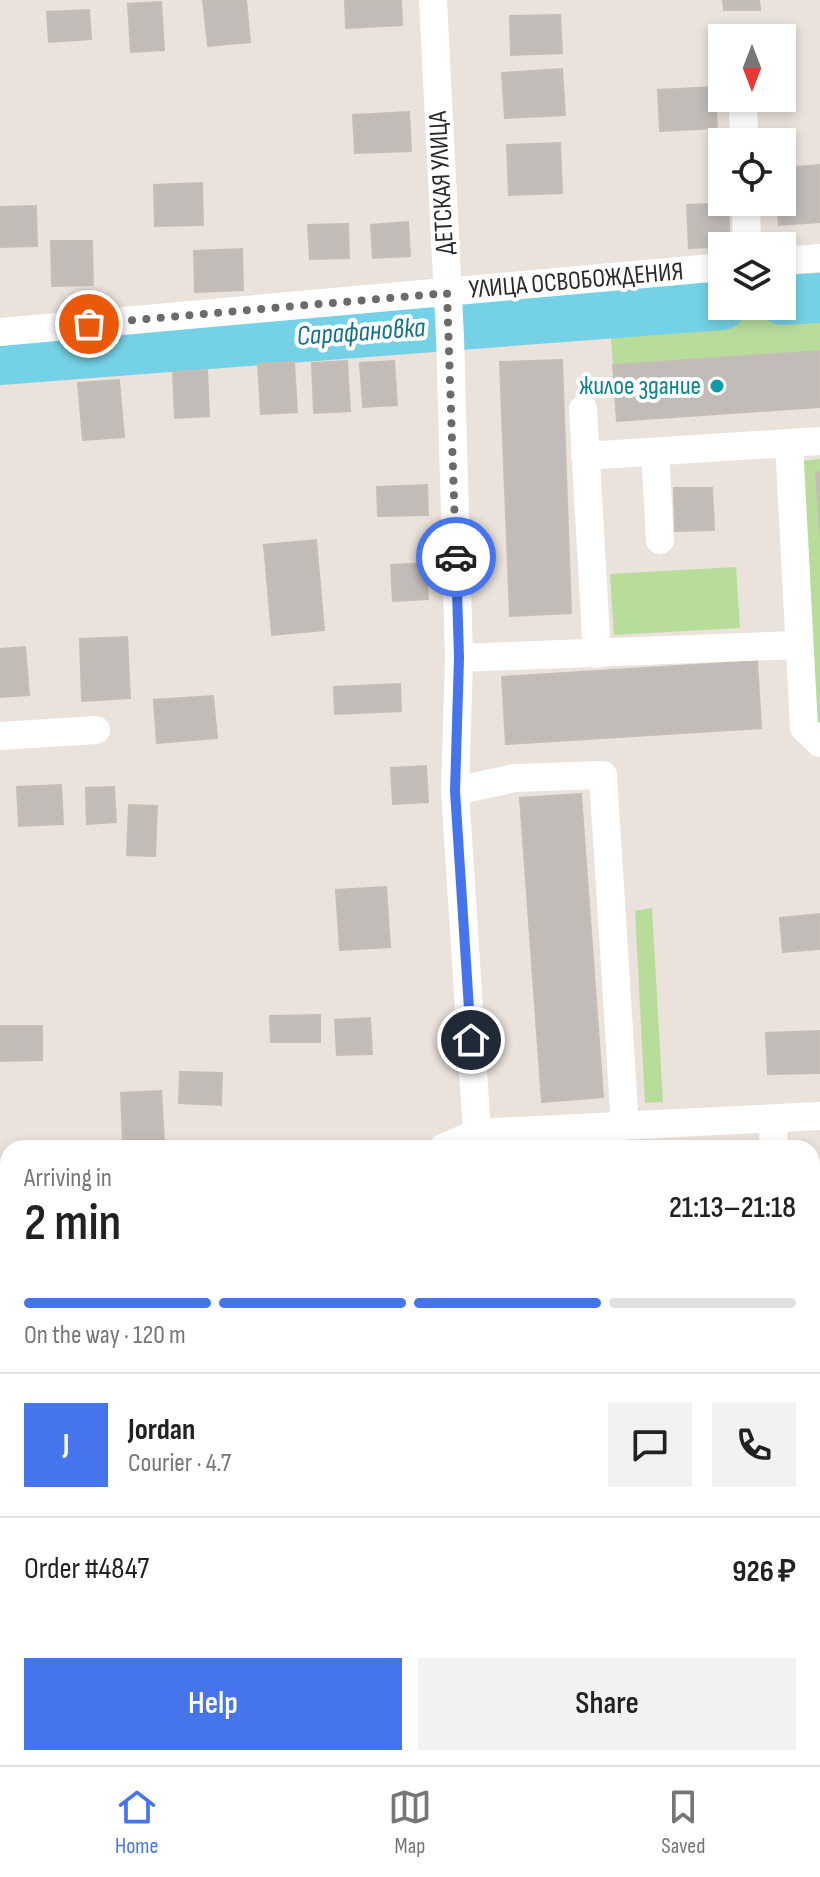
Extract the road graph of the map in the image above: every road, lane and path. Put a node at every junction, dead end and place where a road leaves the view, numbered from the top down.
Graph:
1 (433, 0) edge
2 (820, 258) edge
3 (796, 260) edge
4 (708, 268) edge
5 (447, 293) junction
6 (0, 332) edge
7 (583, 409) dead end
8 (820, 441) edge
9 (789, 443) junction
10 (655, 452) junction
11 (585, 456) junction
12 (660, 540) dead end
13 (798, 645) junction
14 (597, 654) junction
15 (459, 658) junction
16 (96, 730) dead end
17 (0, 736) edge
18 (820, 743) edge
19 (455, 791) junction
20 (820, 1116) edge
21 (774, 1119) junction
22 (625, 1126) junction
23 (477, 1133) junction
24 (461, 1140) edge
25 (773, 1140) edge

1 - 5 street, ДЕТСКАЯ УЛИЦА
2 - 3 street
4 - 5 street, УЛИЦА ОСВОБОЖДЕНИЯ
5 - 6 street, УЛИЦА ОСВОБОЖДЕНИЯ
5 - 15 street, ДЕТСКАЯ УЛИЦА
7 - 11 street
8 - 9 street
9 - 10 street
9 - 13 street
10 - 11 street
10 - 12 street
11 - 14 street
13 - 14 street
13 - 18 street
14 - 15 street
15 - 19 street, ДЕТСКАЯ УЛИЦА
16 - 17 street
19 - 22 street
19 - 23 street, ДЕТСКАЯ УЛИЦА
20 - 21 street
21 - 22 street
21 - 25 street
22 - 23 street
23 - 24 street

